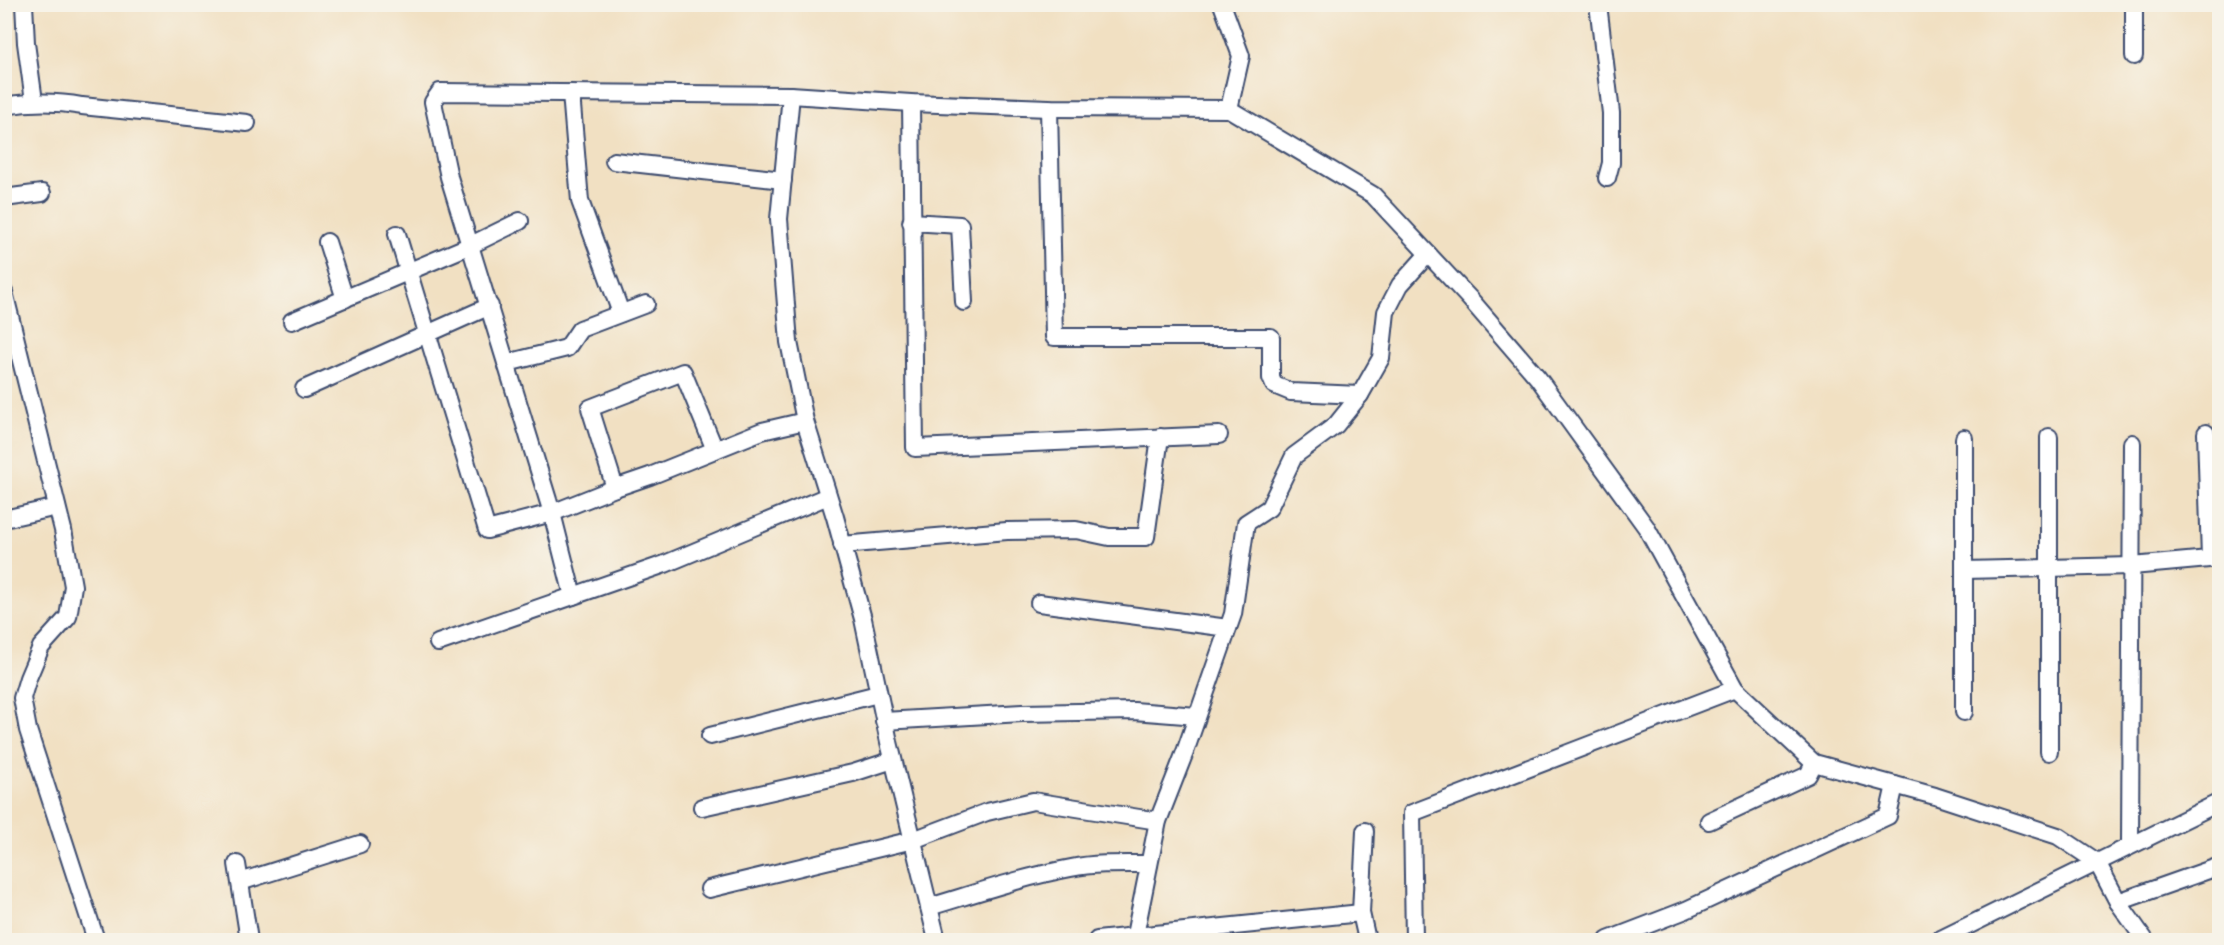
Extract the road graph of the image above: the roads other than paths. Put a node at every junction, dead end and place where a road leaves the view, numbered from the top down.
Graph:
1 (24, 4) edge
2 (1222, 4) edge
3 (1598, 4) edge
4 (2134, 4) edge
5 (2134, 56) dead end
6 (571, 93) junction
7 (791, 95) junction
8 (34, 101) junction
9 (911, 103) junction
10 (4, 106) edge
11 (1049, 108) junction
12 (1230, 109) junction
13 (248, 123) dead end
14 (615, 161) dead end
15 (1607, 178) dead end
16 (783, 180) junction
17 (42, 193) dead end
18 (4, 198) edge
19 (520, 221) dead end
20 (911, 222) junction
21 (397, 234) dead end
22 (327, 242) dead end
23 (471, 245) junction
24 (1428, 254) junction
25 (408, 271) junction
26 (4, 292) edge
27 (345, 299) junction
28 (963, 302) dead end
29 (646, 304) dead end
30 (490, 306) junction
31 (621, 313) junction
32 (292, 321) dead end
33 (427, 334) junction
34 (507, 363) junction
35 (304, 388) dead end
36 (1360, 395) junction
37 (805, 421) junction
38 (2206, 433) dead end
39 (1219, 435) dead end
40 (2049, 437) dead end
41 (1160, 438) junction
42 (1964, 438) dead end
43 (2132, 443) dead end
44 (715, 450) junction
45 (615, 488) junction
46 (828, 496) junction
47 (57, 507) junction
48 (552, 513) junction
49 (4, 519) edge
50 (843, 545) junction
51 (2215, 558) edge
52 (2132, 566) junction
53 (2049, 568) junction
54 (1964, 570) junction
55 (573, 596) junction
56 (1039, 603) dead end
57 (1228, 628) junction
58 (438, 643) dead end
59 (1735, 689) junction
60 (879, 694) junction
61 (1964, 712) dead end
62 (1197, 716) junction
63 (884, 722) junction
64 (710, 736) dead end
65 (2049, 752) dead end
66 (893, 760) junction
67 (1814, 763) junction
68 (1895, 785) junction
69 (2220, 802) edge
70 (702, 807) dead end
71 (1158, 820) junction
72 (1709, 820) dead end
73 (1365, 831) dead end
74 (913, 840) junction
75 (360, 844) dead end
76 (2130, 845) junction
77 (2097, 862) junction
78 (237, 864) dead end
79 (1149, 864) junction
80 (2220, 866) edge
81 (240, 882) junction
82 (709, 889) dead end
83 (2118, 902) junction
84 (929, 907) junction
85 (1361, 913) junction
86 (1134, 939) edge
87 (2139, 939) edge
88 (96, 940) edge
89 (249, 940) edge
90 (938, 940) edge
91 (1097, 940) edge
92 (1367, 940) edge
93 (1414, 940) edge
94 (1608, 940) edge
95 (1939, 940) edge

1 - 8 street
2 - 12 street
3 - 15 street
4 - 5 street
6 - 7 street
6 - 23 street
6 - 31 street
7 - 9 street
7 - 16 street
8 - 10 street
8 - 13 street
9 - 11 street
9 - 20 street
11 - 12 street
11 - 36 street
12 - 24 street
14 - 16 street
16 - 37 street
17 - 18 street
19 - 23 street
20 - 28 street
20 - 41 street
21 - 25 street
22 - 27 street
23 - 25 street
23 - 30 street
24 - 36 street
24 - 59 street
25 - 27 street
25 - 33 street
26 - 47 street
27 - 32 street
29 - 31 street
30 - 33 street
30 - 34 street
31 - 34 street
33 - 35 street
33 - 48 street
34 - 48 street
36 - 57 street
37 - 44 street
37 - 46 street
38 - 51 street
39 - 41 street
40 - 53 street
41 - 50 street
42 - 54 street
43 - 52 street
44 - 45 street
44 - 45 street
45 - 48 street
46 - 50 street
46 - 55 street
47 - 49 street
47 - 88 street
48 - 55 street
50 - 60 street
51 - 52 street
52 - 53 street
52 - 76 street
53 - 54 street
53 - 65 street
54 - 61 street
55 - 58 street
56 - 57 street
57 - 62 street
59 - 67 street
59 - 93 street
60 - 63 street
60 - 64 street
62 - 63 street
62 - 71 street
63 - 66 street
66 - 70 street
66 - 74 street
67 - 68 street
67 - 72 street
68 - 77 street
68 - 94 street
69 - 76 street
71 - 74 street
71 - 79 street
73 - 85 street
74 - 82 street
74 - 84 street
75 - 81 street
76 - 77 street
77 - 83 street
77 - 95 street
78 - 81 street
79 - 84 street
79 - 86 street
80 - 83 street
81 - 89 street
83 - 87 street
84 - 90 street
85 - 86 street
85 - 92 street
86 - 91 street

